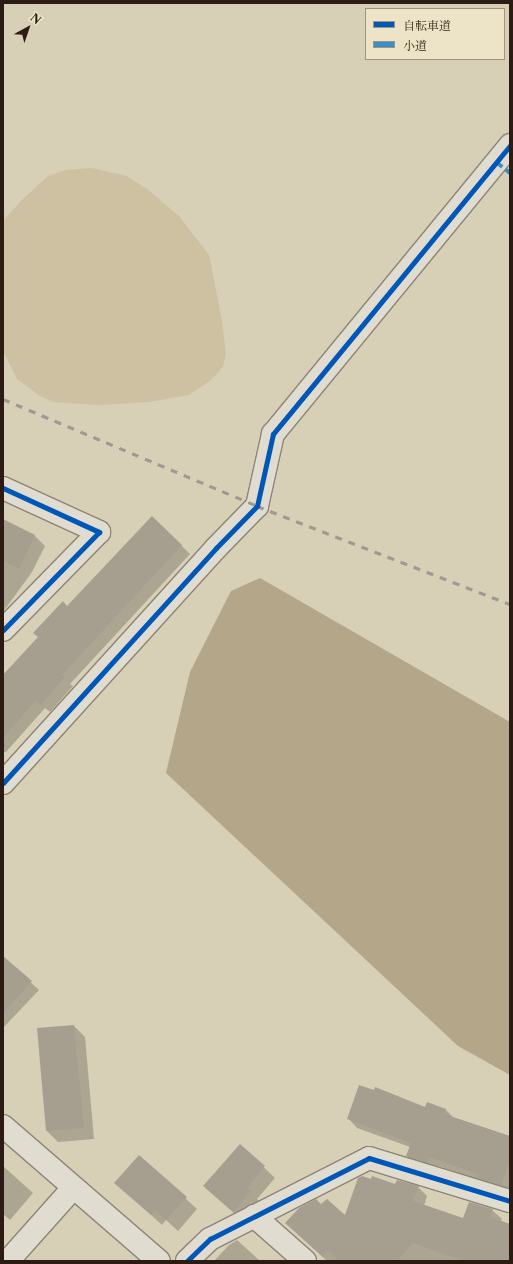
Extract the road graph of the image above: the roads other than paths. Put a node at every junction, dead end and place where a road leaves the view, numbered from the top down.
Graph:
1 (510, 145) edge
2 (3, 488) edge
3 (3, 630) edge
4 (3, 783) edge
5 (3, 1126) edge
6 (74, 1188) junction
7 (510, 1201) edge
8 (254, 1216) junction
9 (8, 1261) edge
10 (160, 1261) edge
11 (187, 1261) edge
12 (305, 1261) edge

1 - 4 street
2 - 3 street
5 - 6 street
6 - 9 street
6 - 10 street
7 - 8 street
8 - 11 street
8 - 12 street

